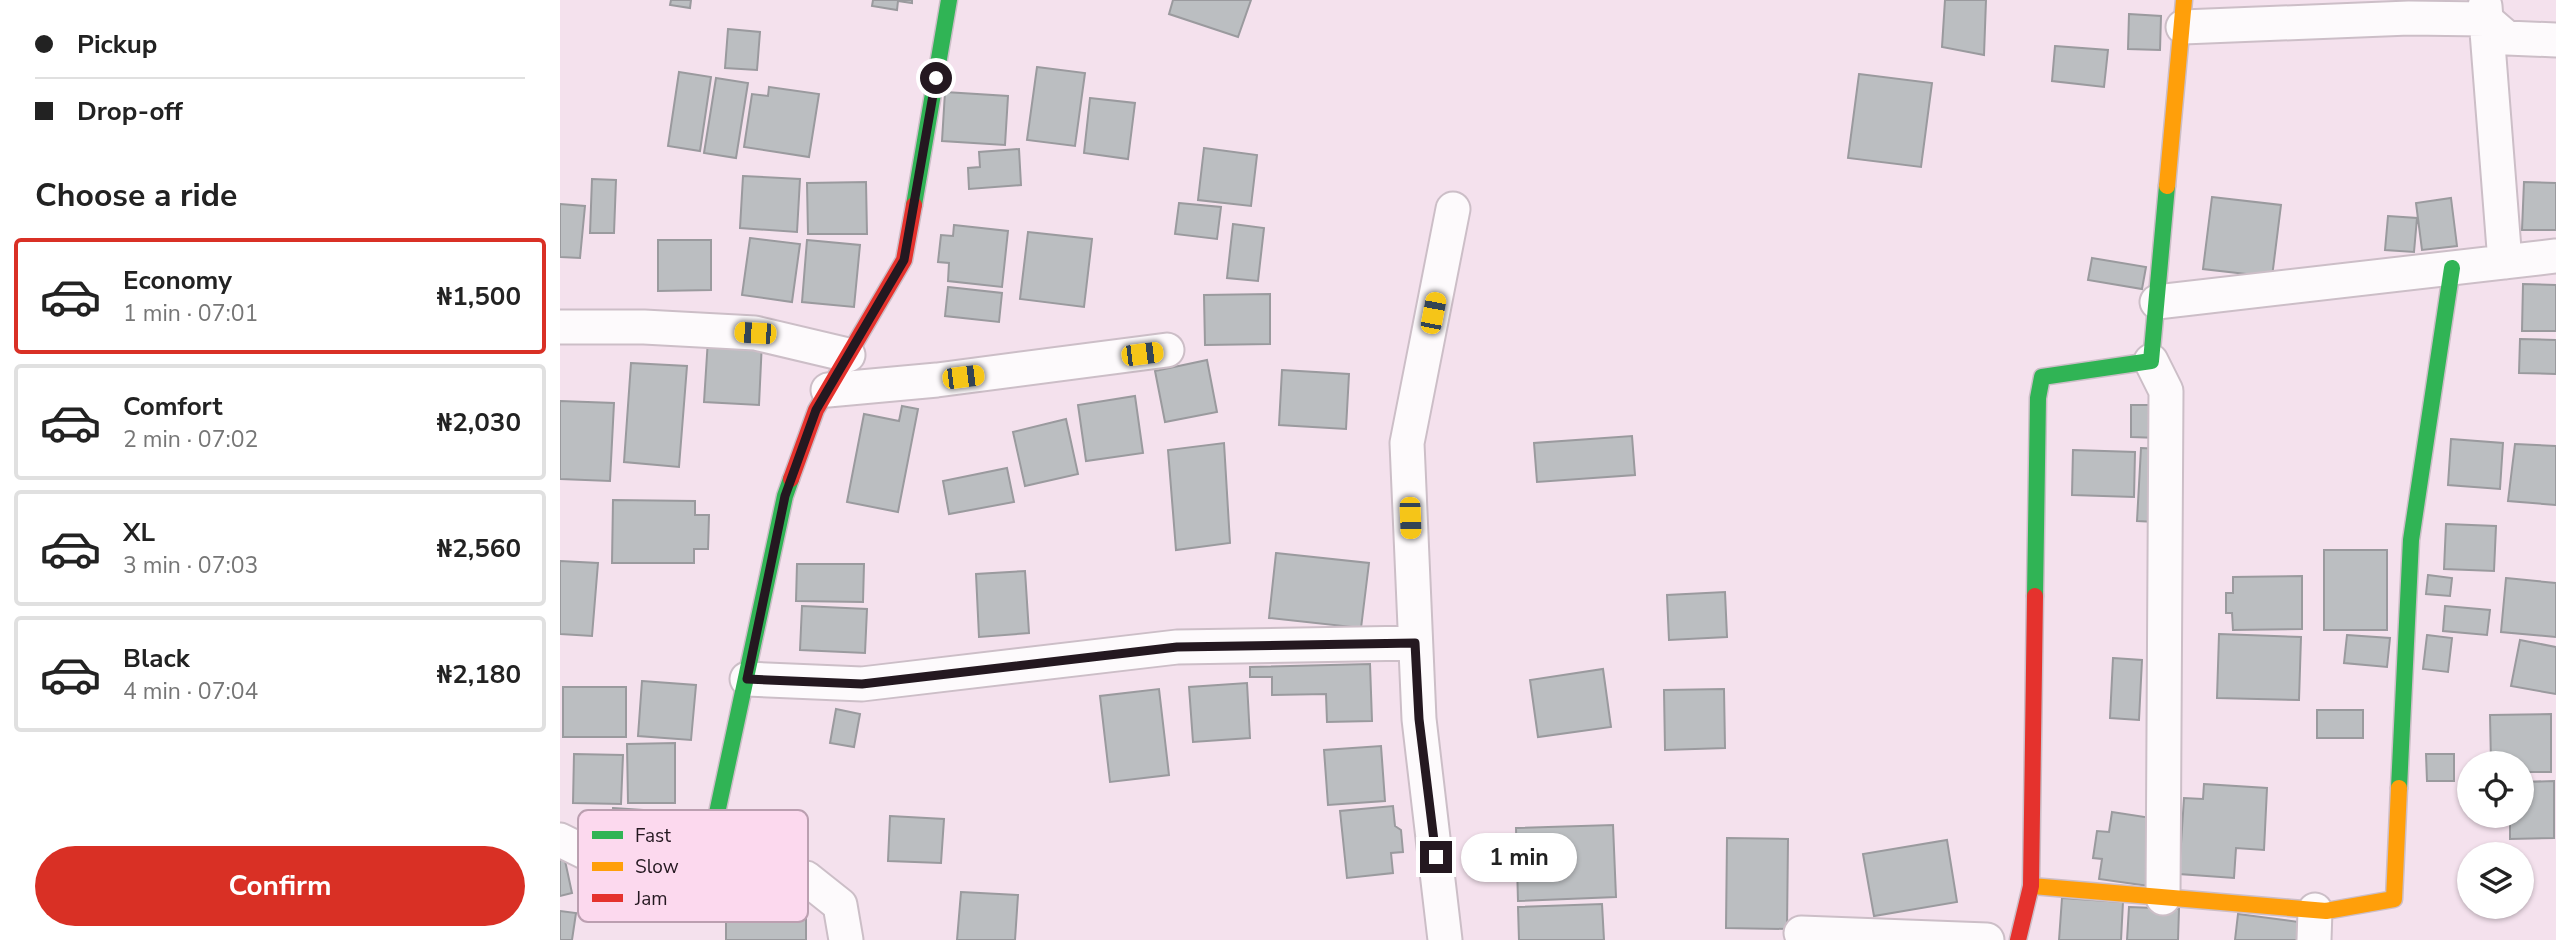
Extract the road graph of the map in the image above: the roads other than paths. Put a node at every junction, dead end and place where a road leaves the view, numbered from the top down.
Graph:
1 (949, 0) edge
2 (2485, 9) edge
3 (2183, 13) edge
4 (2556, 40) edge
5 (1453, 209) dead end
6 (2556, 256) edge
7 (2505, 262) junction
8 (2452, 268) junction
9 (2157, 302) junction
10 (560, 327) edge
11 (1167, 350) dead end
12 (848, 355) junction
13 (2151, 361) junction
14 (828, 390) junction
15 (1415, 643) junction
16 (747, 679) junction
17 (718, 810) edge
18 (560, 840) edge
19 (578, 849) edge
20 (808, 880) edge
21 (2031, 886) junction
22 (2163, 898) junction
23 (2314, 925) edge
24 (1801, 933) dead end
25 (846, 940) edge
26 (1446, 940) edge
27 (1987, 940) edge
28 (2018, 940) edge

1 - 12 street
2 - 3 street
2 - 4 street
2 - 7 street
3 - 9 street
5 - 15 street
6 - 7 street
7 - 8 street
8 - 9 street
8 - 23 street
9 - 13 street
10 - 12 street
11 - 14 street
12 - 14 street
13 - 21 street
13 - 22 street
14 - 16 street
15 - 16 street
15 - 26 street
16 - 17 street
18 - 19 street
20 - 25 street
21 - 22 street
21 - 28 street
22 - 23 street
24 - 27 street

